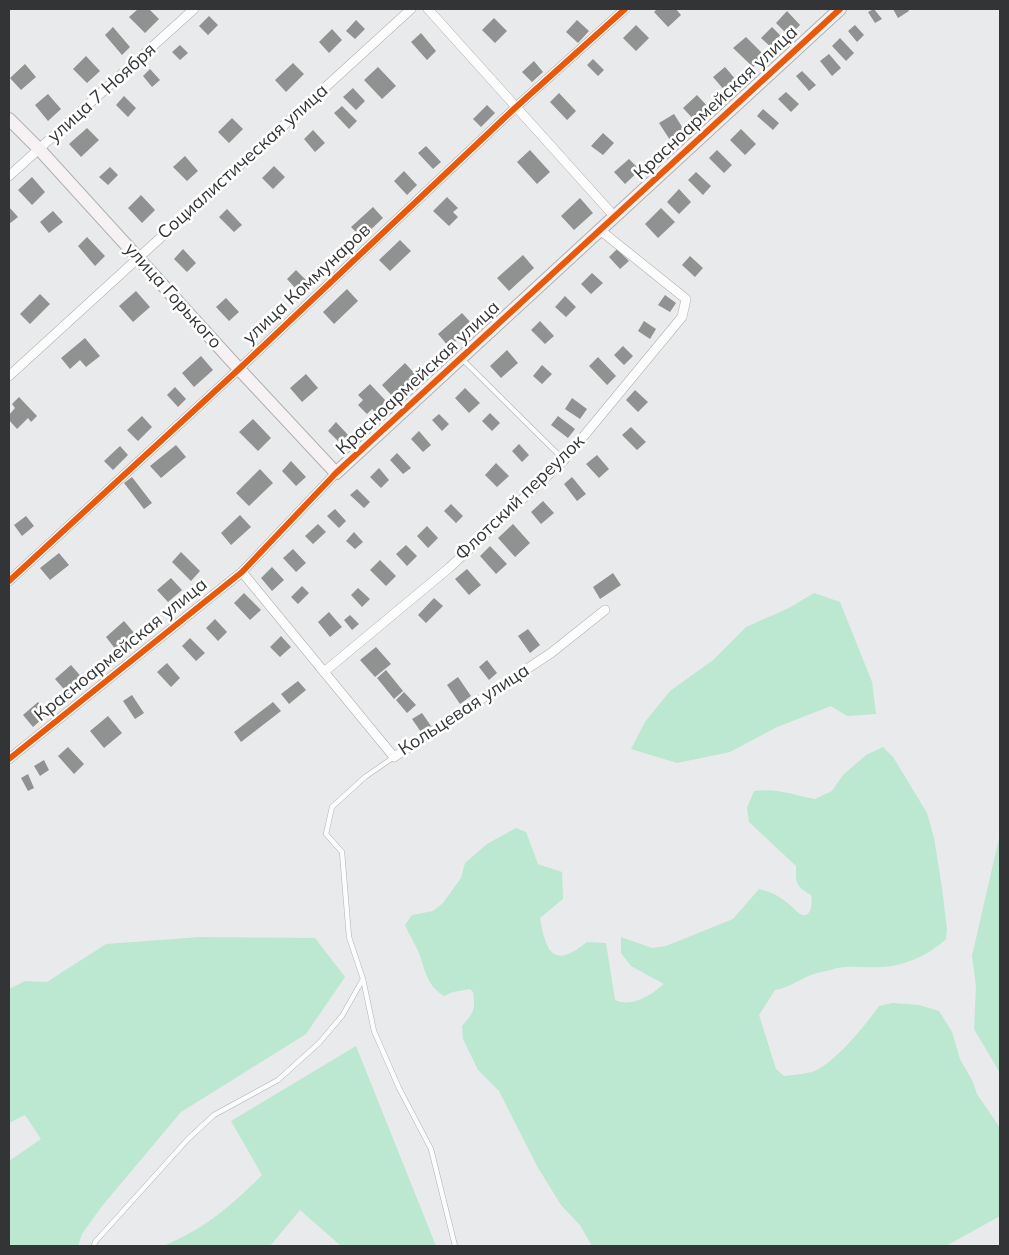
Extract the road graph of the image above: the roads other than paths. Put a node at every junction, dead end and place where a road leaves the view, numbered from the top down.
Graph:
1 (194, 9) edge
2 (411, 9) edge
3 (428, 9) edge
4 (624, 9) edge
5 (840, 9) edge
6 (515, 108) junction
7 (9, 119) edge
8 (39, 149) junction
9 (9, 176) edge
10 (614, 216) junction
11 (600, 230) junction
12 (138, 258) junction
13 (461, 359) junction
14 (239, 369) junction
15 (9, 376) edge
16 (564, 460) junction
17 (336, 473) junction
18 (242, 572) junction
19 (9, 581) edge
20 (606, 610) dead end
21 (324, 672) junction
22 (394, 757) junction
23 (9, 759) edge
24 (363, 979) junction
25 (94, 1246) edge
26 (455, 1246) edge

1 - 8 street, улица 7 Ноября
2 - 12 street, Социалистическая улица
3 - 6 street
4 - 6 street, улица Коммунаров
5 - 10 street, Красноармейская улица
6 - 10 street
6 - 14 street, улица Коммунаров
7 - 8 street, улица Горького
8 - 9 street, улица 7 Ноября
8 - 12 street, улица Горького
10 - 11 street, Красноармейская улица
11 - 13 street, Красноармейская улица
11 - 16 street, Флотский переулок
12 - 14 street, улица Горького
12 - 15 street, Социалистическая улица
13 - 16 lane
13 - 17 street, Красноармейская улица
14 - 17 street, улица Горького
14 - 19 street, улица Коммунаров
16 - 21 street, Флотский переулок
17 - 18 street, Красноармейская улица
18 - 21 street, Кольцевая улица
18 - 23 street, Красноармейская улица
20 - 22 street, Кольцевая улица
21 - 22 street, Кольцевая улица
22 - 24 lane
24 - 25 lane
24 - 26 lane

